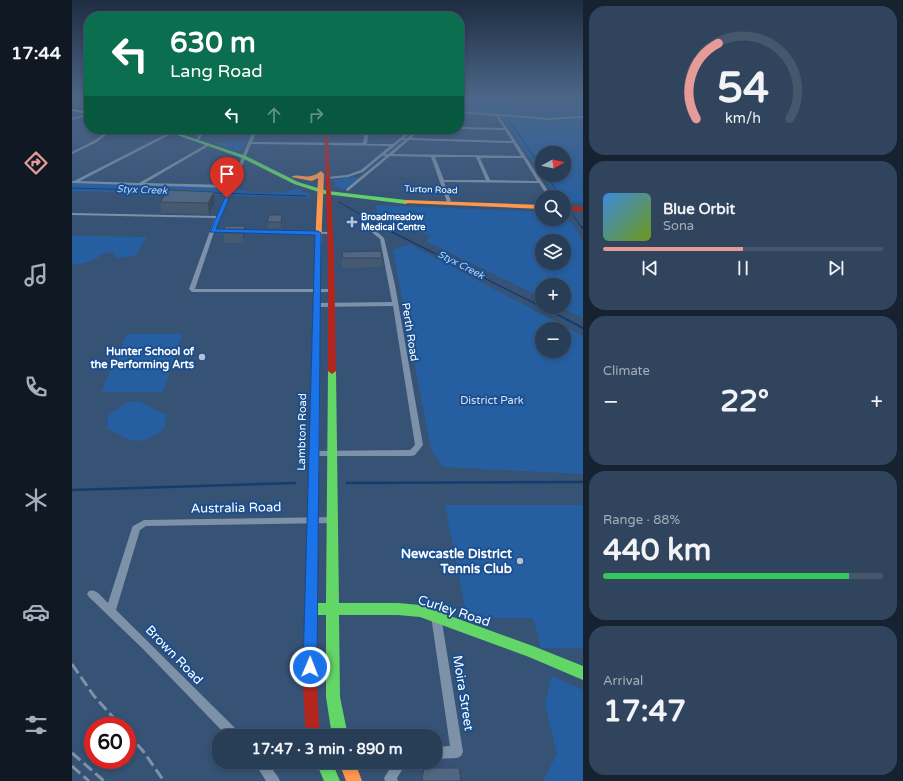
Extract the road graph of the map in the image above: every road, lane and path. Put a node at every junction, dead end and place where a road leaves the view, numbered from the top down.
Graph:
1 (509, 131) edge
2 (105, 134) edge
3 (168, 134) edge
4 (178, 134) edge
5 (201, 134) edge
6 (254, 134) edge
7 (323, 134) edge
8 (325, 134) edge
9 (366, 134) edge
10 (407, 134) edge
11 (415, 134) edge
12 (401, 139) junction
13 (197, 140) junction
14 (408, 140) junction
15 (515, 142) junction
16 (250, 143) junction
17 (209, 144) junction
18 (324, 144) junction
19 (365, 145) junction
20 (394, 145) junction
21 (72, 146) edge
22 (80, 149) junction
23 (72, 152) edge
24 (381, 155) junction
25 (389, 156) junction
26 (433, 156) junction
27 (244, 157) junction
28 (478, 157) junction
29 (525, 157) junction
30 (275, 172) junction
31 (535, 173) edge
32 (354, 175) junction
33 (324, 176) junction
34 (291, 177) junction
35 (363, 178) junction
36 (442, 181) junction
37 (74, 182) edge
38 (490, 182) junction
39 (535, 182) edge
40 (541, 182) edge
41 (140, 184) junction
42 (306, 187) junction
43 (324, 190) junction
44 (546, 190) edge
45 (349, 192) junction
46 (227, 196) dead end
47 (373, 200) junction
48 (449, 201) junction
49 (319, 202) junction
50 (571, 205) edge
51 (583, 205) edge
52 (328, 206) junction
53 (535, 206) edge
54 (535, 206) edge
55 (571, 208) edge
56 (583, 209) edge
57 (72, 214) edge
58 (218, 217) junction
59 (371, 229) dead end
60 (212, 231) junction
61 (318, 233) junction
62 (330, 233) junction
63 (317, 291) junction
64 (331, 291) junction
65 (396, 304) junction
66 (316, 305) junction
67 (331, 305) junction
68 (313, 452) junction
69 (333, 453) junction
70 (312, 520) junction
71 (334, 520) junction
72 (92, 594) dead end
73 (311, 609) junction
74 (333, 609) junction
75 (111, 610) junction
76 (436, 616) junction
77 (583, 673) edge
78 (228, 729) edge
79 (314, 729) edge
80 (339, 729) edge
81 (442, 753) edge
82 (265, 769) edge
83 (327, 769) edge
84 (350, 769) edge
85 (397, 769) edge
86 (391, 780) edge
87 (274, 781) edge
88 (332, 781) edge
89 (354, 781) edge

1 - 15 street
2 - 22 street
3 - 37 street
4 - 13 main road
5 - 13 street
6 - 16 street
7 - 18 main road, Lambton Road
8 - 18 main road, Lambton Road
9 - 19 street
10 - 12 street
11 - 14 street
12 - 14 street
12 - 20 street
13 - 17 main road
14 - 15 street
14 - 25 street
15 - 29 street
16 - 18 street
16 - 27 street
17 - 27 main road
17 - 41 street
18 - 19 street
18 - 33 main road, Lambton Road
19 - 20 street
20 - 24 street
21 - 22 street
22 - 23 street
24 - 25 street
24 - 32 street
25 - 26 street
25 - 35 street
26 - 28 street
26 - 36 street
27 - 30 main road
27 - 41 street
28 - 29 street
28 - 38 street
29 - 31 street
30 - 34 main road
30 - 42 main road
32 - 33 street
32 - 35 street
33 - 34 main road
33 - 43 main road, Lambton Road
33 - 45 main road
34 - 43 main road
35 - 45 street
36 - 38 street
36 - 48 street
37 - 41 street
38 - 39 street
40 - 44 street
42 - 43 main road
42 - 49 main road
43 - 45 main road, Turton Road
43 - 47 main road, Turton Road
43 - 49 main road, Lambton Road
43 - 52 main road, Lambton Road
45 - 48 main road, Turton Road
46 - 58 street
47 - 52 main road
47 - 54 main road, Turton Road
48 - 53 main road, Turton Road
49 - 61 main road, Lambton Road
50 - 51 main road
52 - 62 main road, Lambton Road
55 - 56 main road
57 - 58 street
58 - 60 street
59 - 65 street, Perth Road
60 - 61 street
60 - 63 street
61 - 62 street
61 - 63 main road, Lambton Road
62 - 64 main road, Lambton Road
63 - 64 street
63 - 66 main road, Lambton Road
64 - 67 main road, Lambton Road
65 - 67 street
65 - 69 street, Perth Road
66 - 67 street
66 - 68 main road, Lambton Road
67 - 69 main road, Lambton Road
68 - 69 street
68 - 70 main road, Lambton Road
69 - 71 main road, Lambton Road
70 - 71 street, Australia Road
70 - 73 main road, Lambton Road
70 - 75 street, Australia Road
71 - 74 main road, Lambton Road
72 - 75 street, Brown Road
73 - 74 main road, Curley Road
73 - 79 main road, Lambton Road
74 - 76 main road, Curley Road
74 - 80 main road, Lambton Road
75 - 78 street, Brown Road
76 - 77 main road, Curley Road
76 - 81 street, Moira Street
82 - 87 street
83 - 88 main road
84 - 89 main road
85 - 86 street

